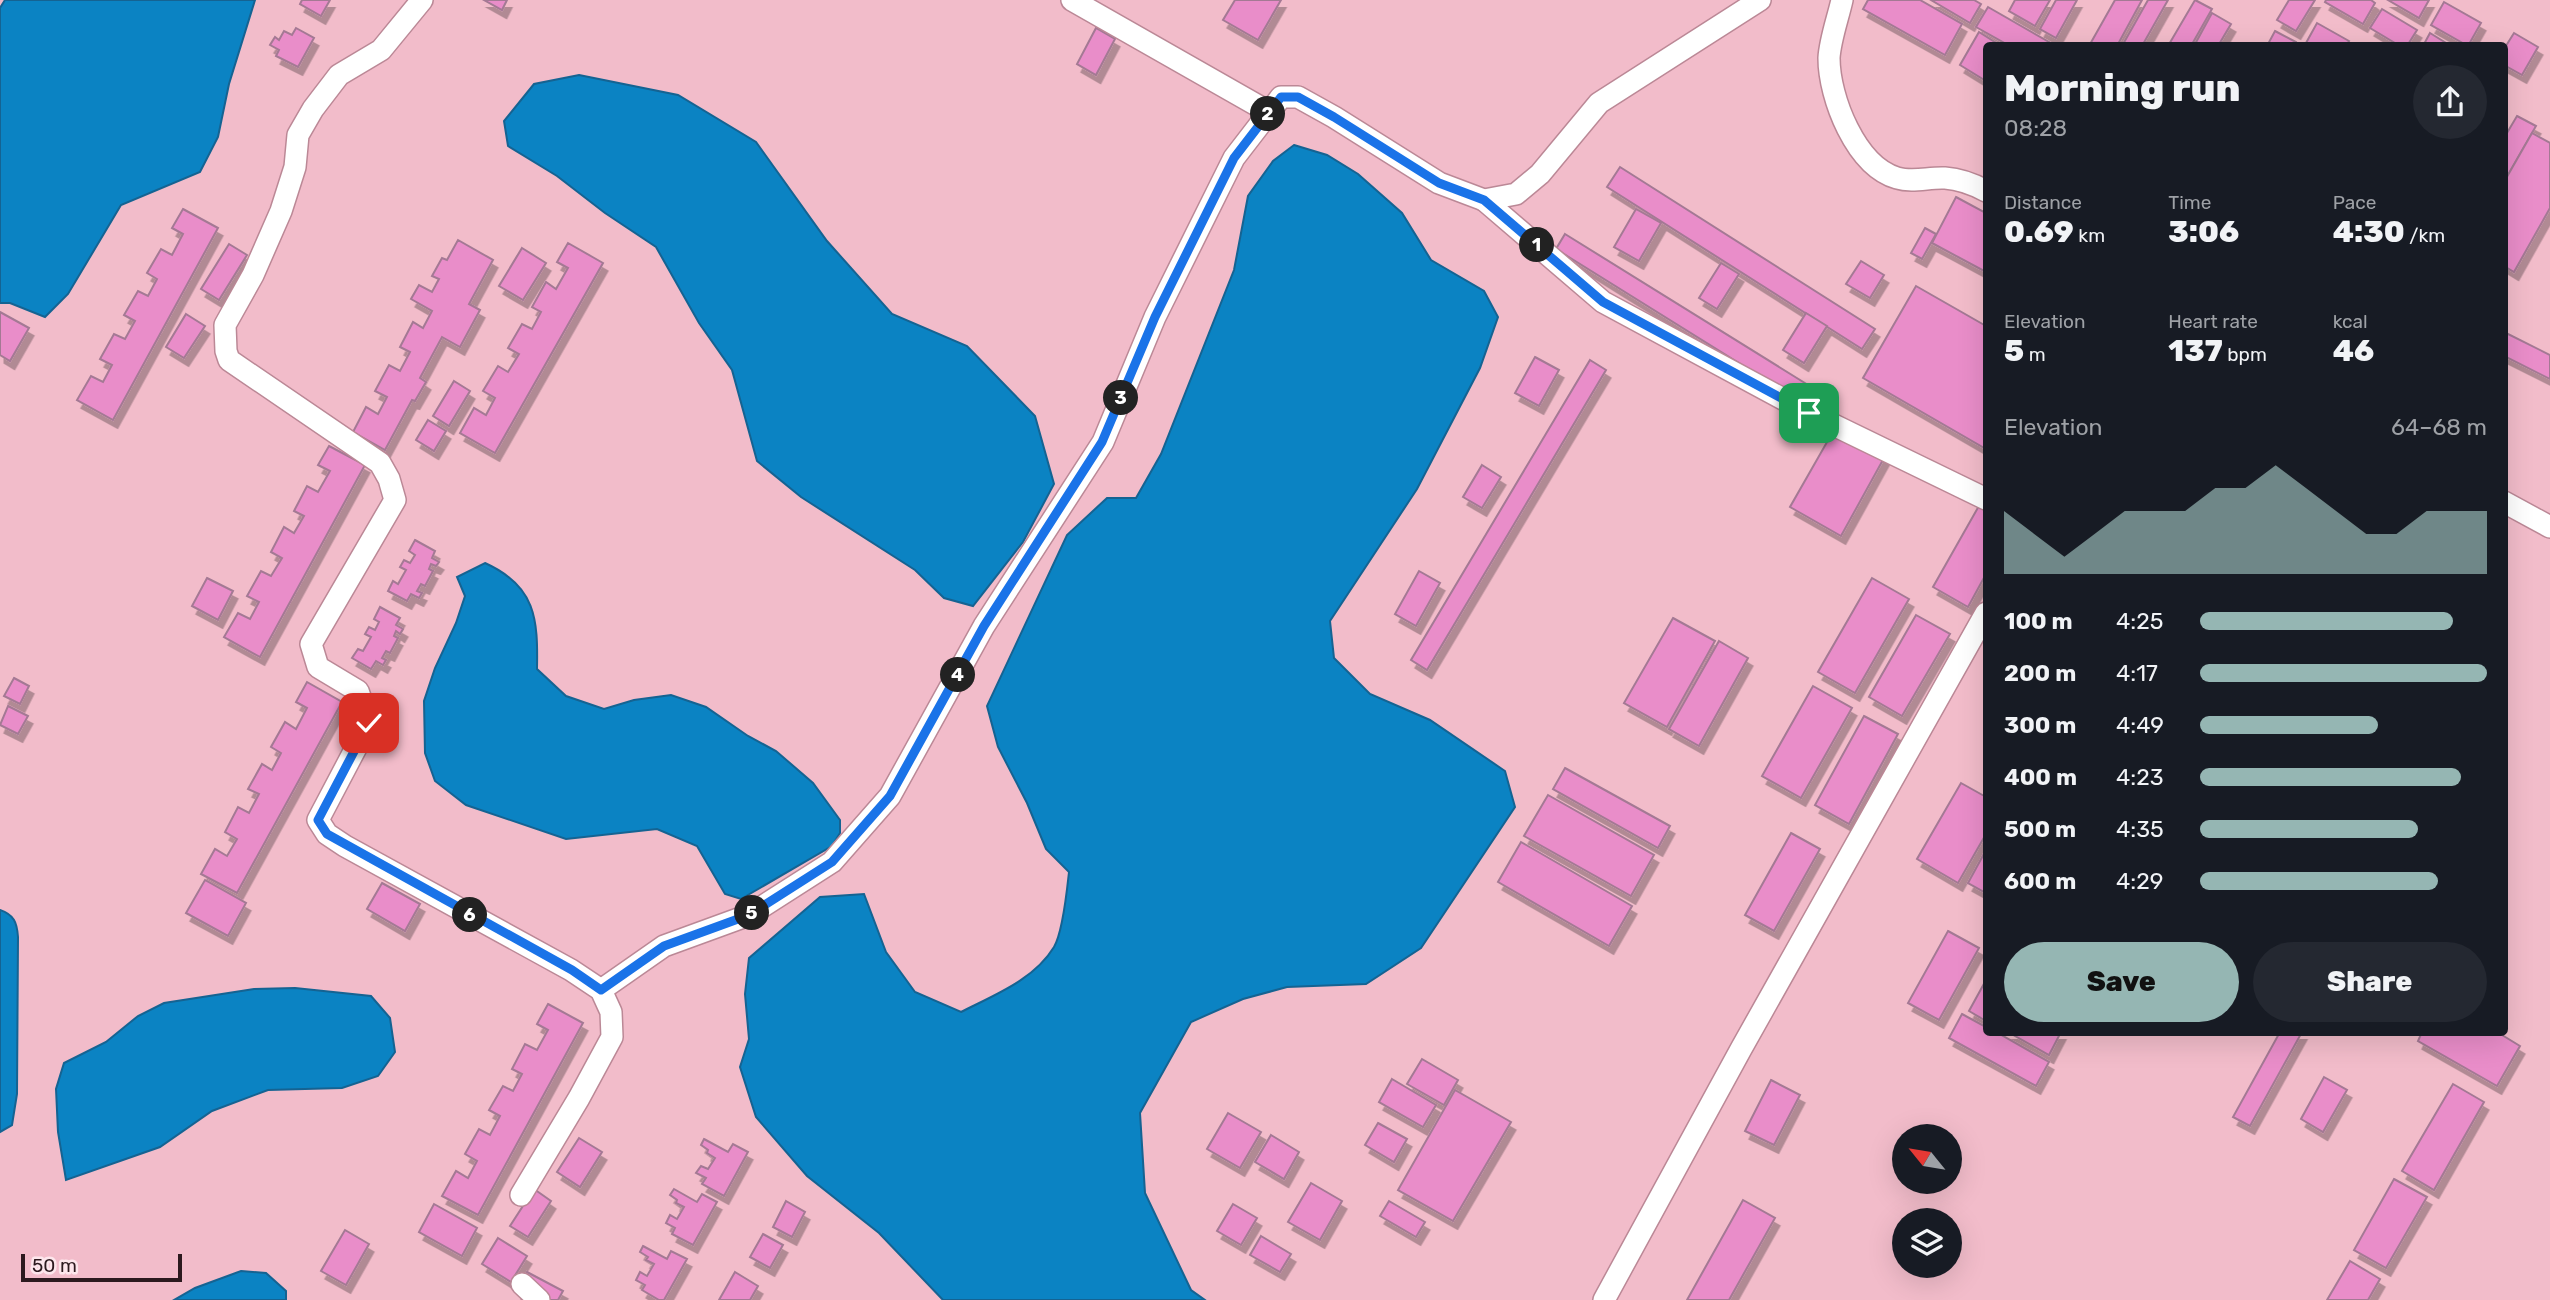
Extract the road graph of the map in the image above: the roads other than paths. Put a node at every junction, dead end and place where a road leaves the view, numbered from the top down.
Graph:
1 (422, 0) edge
2 (1072, 0) edge
3 (1760, 0) edge
4 (1842, 0) edge
5 (1269, 112) junction
6 (1983, 189) edge
7 (1484, 200) junction
8 (1983, 498) edge
9 (2508, 504) edge
10 (2550, 527) edge
11 (1981, 635) edge
12 (601, 990) junction
13 (521, 1195) dead end
14 (522, 1284) dead end
15 (539, 1300) edge
16 (1604, 1300) edge

1 - 12 street
2 - 5 street
3 - 7 street
4 - 6 street
5 - 7 street
5 - 12 street
7 - 8 street
9 - 10 street
11 - 16 street
12 - 13 street
14 - 15 street

